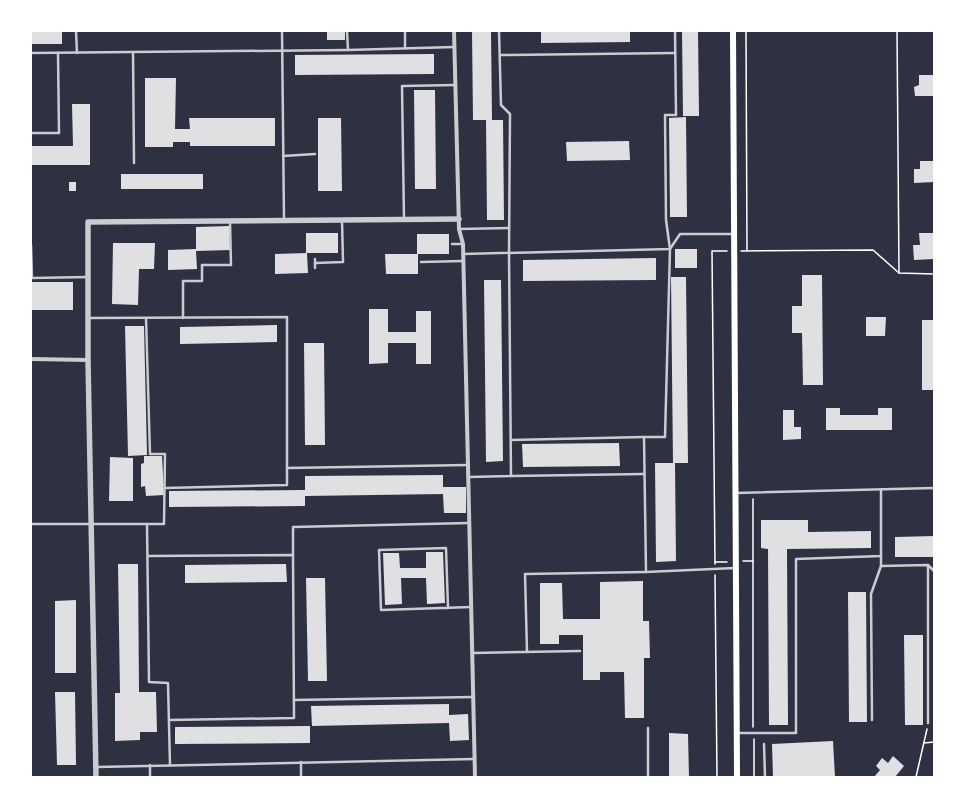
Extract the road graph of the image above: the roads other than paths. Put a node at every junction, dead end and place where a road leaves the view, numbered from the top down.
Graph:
1 (76, 31) edge
2 (282, 31) edge
3 (347, 31) edge
4 (405, 31) edge
5 (454, 31) edge
6 (499, 31) edge
7 (675, 31) edge
8 (733, 31) edge
9 (454, 47) junction
10 (405, 49) junction
11 (282, 50) junction
12 (348, 50) junction
13 (132, 52) junction
14 (31, 53) edge
15 (58, 53) junction
16 (77, 53) junction
17 (675, 53) junction
18 (500, 55) junction
19 (455, 85) junction
20 (31, 133) edge
21 (315, 154) dead end
22 (283, 156) junction
23 (134, 164) dead end
24 (458, 219) junction
25 (284, 220) junction
26 (342, 220) junction
27 (404, 220) junction
28 (230, 221) junction
29 (509, 228) junction
30 (459, 229) junction
31 (734, 234) junction
32 (452, 244) dead end
33 (463, 244) junction
34 (31, 245) edge
35 (670, 249) junction
36 (509, 253) junction
37 (463, 254) junction
38 (315, 259) dead end
39 (463, 261) junction
40 (421, 262) dead end
41 (315, 263) junction
42 (315, 268) dead end
43 (88, 277) junction
44 (88, 318) junction
45 (146, 318) junction
46 (183, 318) junction
47 (31, 359) edge
48 (88, 360) junction
49 (644, 437) junction
50 (511, 440) junction
51 (468, 465) junction
52 (288, 468) junction
53 (644, 474) junction
54 (511, 476) junction
55 (468, 477) junction
56 (166, 488) junction
57 (934, 488) edge
58 (881, 490) junction
59 (735, 493) junction
60 (469, 523) junction
61 (31, 524) edge
62 (91, 525) junction
63 (148, 525) junction
64 (293, 555) junction
65 (148, 556) junction
66 (882, 556) junction
67 (928, 565) junction
68 (881, 566) junction
69 (736, 568) junction
70 (934, 571) edge
71 (646, 572) junction
72 (471, 606) junction
73 (448, 608) junction
74 (580, 651) dead end
75 (527, 652) junction
76 (472, 653) junction
77 (473, 697) junction
78 (294, 700) junction
79 (169, 720) junction
80 (872, 720) dead end
81 (928, 723) road end
82 (648, 728) dead end
83 (737, 733) junction
84 (764, 744) dead end
85 (474, 759) junction
86 (301, 762) junction
87 (170, 765) junction
88 (150, 766) junction
89 (96, 767) junction
90 (96, 777) edge
91 (150, 777) edge
92 (301, 777) edge
93 (475, 777) edge
94 (648, 777) edge
95 (737, 777) edge
96 (765, 777) edge

1 - 16 lane
2 - 11 lane
3 - 12 lane
4 - 10 lane
5 - 9 street
6 - 18 lane
7 - 17 lane
8 - 31 main road
9 - 10 lane
9 - 19 street
10 - 12 lane
11 - 12 lane
11 - 13 lane
11 - 22 lane
13 - 16 lane
13 - 23 lane
14 - 15 lane
15 - 16 lane
15 - 20 lane
17 - 18 lane
17 - 35 lane
18 - 29 lane
19 - 24 street
19 - 27 lane
21 - 22 lane
22 - 25 lane
24 - 27 street
24 - 30 street
25 - 26 street
25 - 28 street
26 - 27 street
26 - 41 lane
28 - 43 street
28 - 46 lane
29 - 30 lane
29 - 36 lane
30 - 33 street
31 - 35 lane
31 - 59 main road
32 - 33 lane
33 - 37 street
34 - 43 lane
35 - 36 lane
35 - 49 lane
36 - 37 lane
36 - 50 lane
37 - 39 street
38 - 41 lane
39 - 40 lane
39 - 51 street
41 - 42 lane
43 - 44 street
44 - 45 lane
44 - 48 street
45 - 46 lane
45 - 56 lane
46 - 52 lane
47 - 48 street
48 - 62 street
49 - 50 lane
49 - 53 lane
50 - 54 lane
51 - 52 lane
51 - 55 street
52 - 56 lane
53 - 54 lane
53 - 71 lane
54 - 55 lane
55 - 60 street
56 - 63 lane
57 - 58 lane
58 - 59 lane
58 - 66 lane
59 - 69 main road
60 - 64 lane
60 - 72 street
61 - 62 lane
62 - 63 lane
62 - 89 street
63 - 65 lane
64 - 65 lane
64 - 78 lane
65 - 79 lane
66 - 68 lane
66 - 83 lane
67 - 68 lane
67 - 70 lane
67 - 81 lane
68 - 80 lane
69 - 71 lane
69 - 83 main road
71 - 75 lane
72 - 73 lane
72 - 76 street
73 - 73 lane
74 - 75 lane
75 - 76 lane
76 - 77 street
77 - 78 lane
77 - 85 street
78 - 79 lane
79 - 87 lane
82 - 94 lane
83 - 95 main road
84 - 96 lane
85 - 86 lane
85 - 93 street
86 - 87 lane
86 - 92 lane
87 - 88 lane
88 - 89 lane
88 - 91 lane
89 - 90 street

